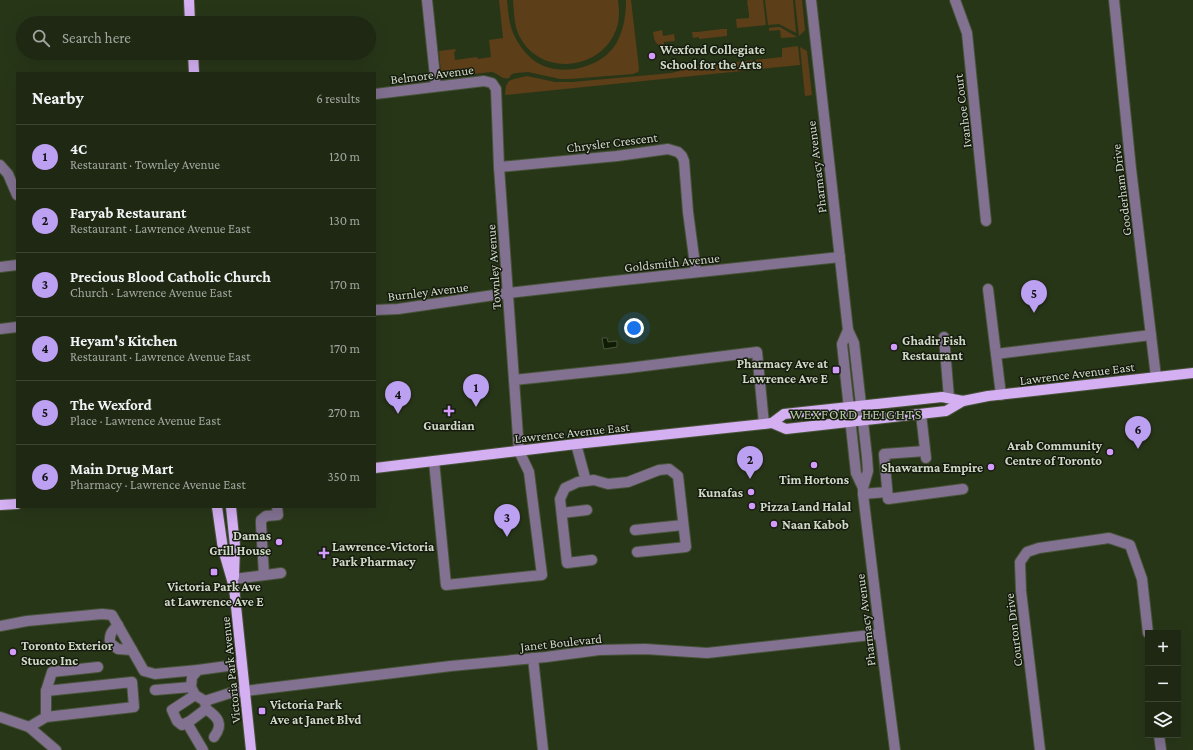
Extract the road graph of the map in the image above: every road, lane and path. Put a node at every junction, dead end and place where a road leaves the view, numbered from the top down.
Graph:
1 (189, 0) edge
2 (427, 0) edge
3 (811, 0) edge
4 (955, 0) edge
5 (1114, 0) edge
6 (190, 16) edge
7 (193, 60) edge
8 (194, 72) edge
9 (492, 83) joint
10 (436, 86) junction
11 (376, 94) edge
12 (0, 165) edge
13 (499, 167) junction
14 (16, 193) edge
15 (986, 221) dead end
16 (840, 257) junction
17 (16, 265) edge
18 (0, 268) edge
19 (696, 272) junction
20 (988, 289) dead end
21 (508, 294) junction
22 (376, 310) edge
23 (16, 327) edge
24 (0, 329) edge
25 (848, 330) junction
26 (1151, 335) junction
27 (944, 337) dead end
28 (996, 354) junction
29 (1193, 373) edge
30 (1156, 377) junction
31 (514, 380) junction
32 (1001, 395) junction
33 (949, 398) junction
34 (964, 401) junction
35 (862, 405) junction
36 (849, 407) junction
37 (921, 414) junction
38 (863, 420) junction
39 (851, 422) junction
40 (768, 424) junction
41 (576, 444) junction
42 (519, 451) junction
43 (434, 461) junction
44 (376, 468) edge
45 (586, 481) junction
46 (963, 489) dead end
47 (863, 491) junction
48 (888, 492) junction
49 (16, 504) edge
50 (0, 505) edge
51 (217, 508) edge
52 (231, 508) edge
53 (277, 508) edge
54 (587, 510) dead end
55 (562, 512) junction
56 (683, 525) junction
57 (635, 530) dead end
58 (637, 552) dead end
59 (592, 560) dead end
60 (281, 573) dead end
61 (264, 575) junction
62 (234, 583) junction
63 (118, 625) junction
64 (0, 626) edge
65 (1148, 630) edge
66 (880, 634) junction
67 (132, 650) junction
68 (533, 658) junction
69 (242, 664) junction
70 (98, 666) dead end
71 (198, 670) junction
72 (46, 690) junction
73 (155, 690) dead end
74 (193, 691) junction
75 (245, 691) junction
76 (206, 705) junction
77 (0, 717) edge
78 (46, 717) junction
79 (187, 722) junction
80 (29, 727) junction
81 (214, 737) dead end
82 (1159, 738) edge
83 (56, 750) edge
84 (203, 750) edge
85 (252, 750) edge
86 (543, 750) edge
87 (895, 750) edge
88 (1040, 750) edge
89 (1161, 750) edge

1 - 6 main road
2 - 10 street
3 - 16 street, Pharmacy Avenue
4 - 15 street, Ivanhoe Court
5 - 26 street, Gooderham Drive
7 - 8 main road
9 - 10 street, Belmore Avenue
9 - 13 street, Townley Avenue
10 - 11 street, Belmore Avenue
12 - 14 street
13 - 19 street, Chrysler Crescent
13 - 21 street, Townley Avenue
16 - 19 street, Goldsmith Avenue
16 - 25 street, Pharmacy Avenue
17 - 18 street
19 - 21 street, Goldsmith Avenue
20 - 28 street
21 - 22 street, Burnley Avenue
21 - 31 street, Townley Avenue
23 - 24 street
25 - 35 street, Pharmacy Avenue
25 - 36 street, Pharmacy Avenue
26 - 28 street
26 - 30 street, Gooderham Drive
27 - 33 street
28 - 32 street
29 - 30 main road, Lawrence Avenue East
30 - 32 main road, Lawrence Avenue East
31 - 40 street
31 - 42 street, Townley Avenue
32 - 34 main road, Lawrence Avenue East
33 - 34 main road, Lawrence Avenue East
33 - 35 main road, Lawrence Avenue East
34 - 37 main road, Lawrence Avenue East
35 - 36 main road, Lawrence Avenue East
35 - 38 street, Pharmacy Avenue
36 - 39 street, Pharmacy Avenue
36 - 40 main road, Lawrence Avenue East
37 - 38 main road, Lawrence Avenue East
37 - 48 street
38 - 39 main road, Lawrence Avenue East
38 - 47 street, Pharmacy Avenue
39 - 40 main road, Lawrence Avenue East
39 - 47 street, Pharmacy Avenue
40 - 41 main road, Lawrence Avenue East
41 - 42 main road, Lawrence Avenue East
41 - 45 street
42 - 43 main road, Lawrence Avenue East
42 - 43 street
43 - 44 main road, Lawrence Avenue East
45 - 55 street
45 - 56 street
46 - 48 street
47 - 48 street
47 - 66 street, Pharmacy Avenue
49 - 50 main road
51 - 62 main road, Victoria Park Avenue
52 - 62 main road, Victoria Park Avenue
53 - 61 street
54 - 55 street
55 - 59 street
56 - 57 street
56 - 58 street
60 - 61 street
61 - 62 street
62 - 69 main road, Victoria Park Avenue
63 - 64 street
63 - 67 street
63 - 67 street
65 - 88 street, Courton Drive
66 - 68 street, Janet Boulevard
66 - 87 street, Pharmacy Avenue
67 - 71 street
68 - 75 street, Janet Boulevard
68 - 86 street
69 - 71 street
69 - 75 main road, Victoria Park Avenue
70 - 72 street
71 - 74 street
72 - 78 street
72 - 78 street
73 - 74 street
74 - 76 street
74 - 79 street
75 - 76 street, Janet Boulevard
75 - 85 main road, Victoria Park Avenue
76 - 79 street, Janet Boulevard
76 - 81 street
77 - 80 street
78 - 80 street
79 - 84 street
80 - 83 street
82 - 89 street

